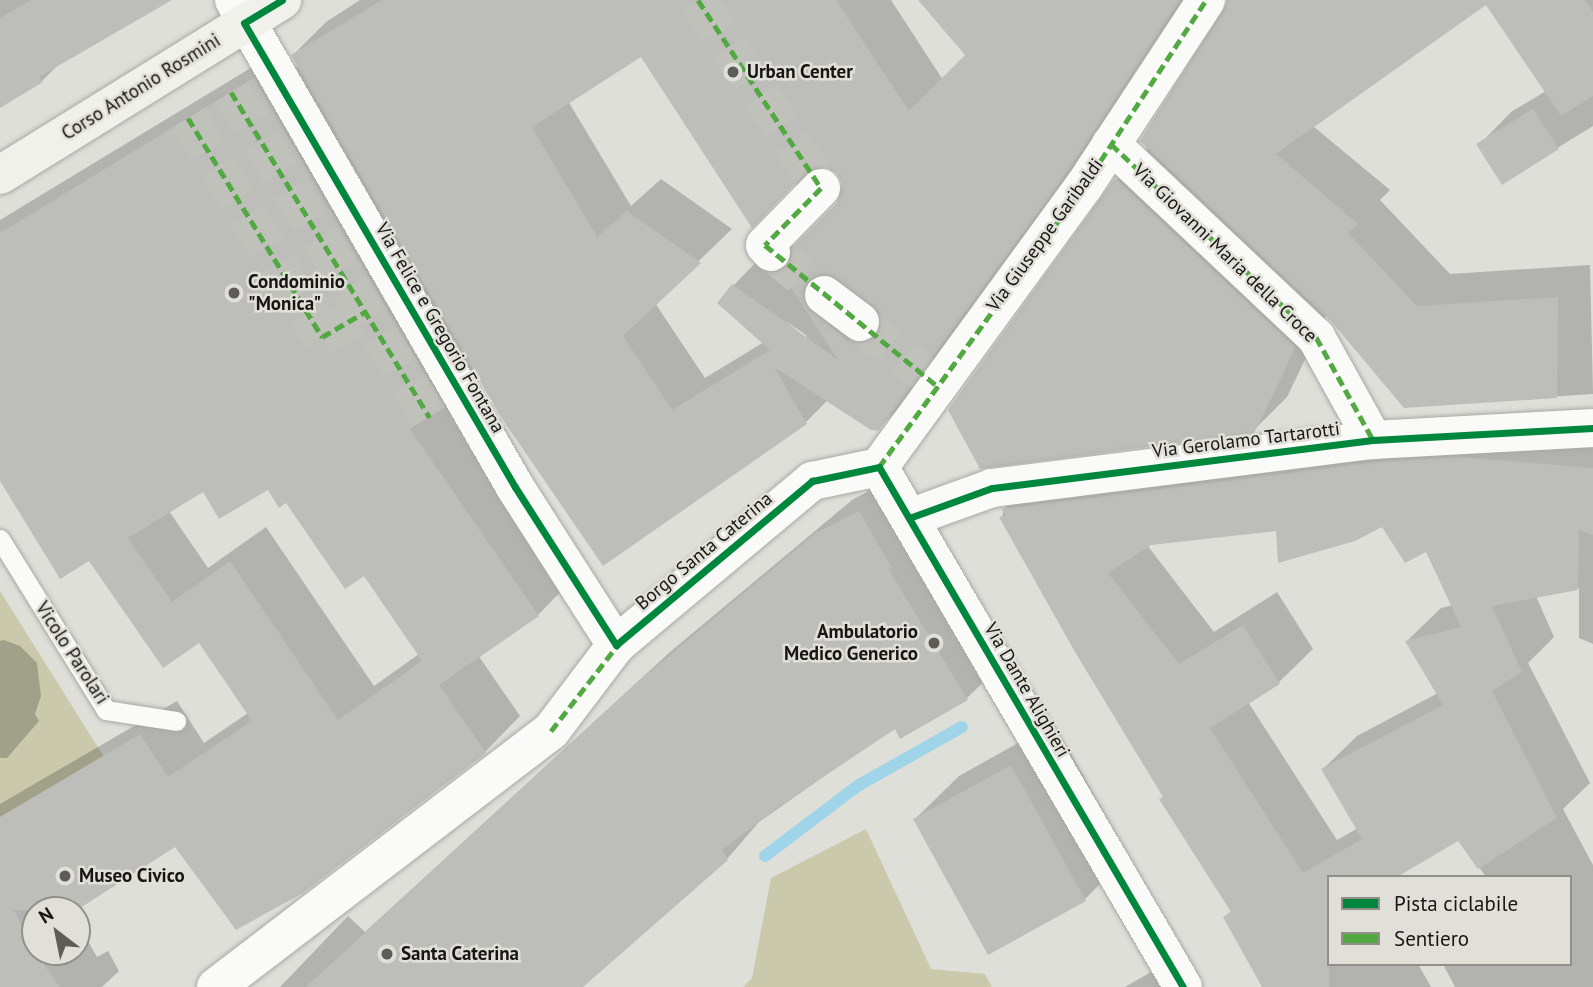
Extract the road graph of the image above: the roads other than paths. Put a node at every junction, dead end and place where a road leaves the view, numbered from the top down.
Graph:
1 (282, 0) edge
2 (1206, 0) edge
3 (239, 12) edge
4 (1111, 144) junction
5 (0, 175) edge
6 (821, 188) dead end
7 (771, 252) dead end
8 (824, 295) tunnel mouth
9 (860, 322) tunnel mouth
10 (1593, 428) edge
11 (1373, 440) junction
12 (879, 467) junction
13 (909, 518) junction
14 (0, 539) edge
15 (616, 645) junction
16 (176, 720) dead end
17 (216, 987) edge
18 (1183, 987) edge

1 - 3 main road, Corso Antonio Rosmini
2 - 4 street, Via Giuseppe Garibaldi
3 - 5 main road, Corso Antonio Rosmini
3 - 15 street, Via Felice e Gregorio Fontana
4 - 11 street, Via Giovanni Maria della Croce
4 - 12 street, Via Giuseppe Garibaldi
6 - 7 street
8 - 9 street
10 - 11 street, Via Gerolamo Tartarotti
11 - 13 street, Via Gerolamo Tartarotti
12 - 13 street, Via Dante Alighieri
12 - 15 street, Borgo Santa Caterina
13 - 18 street, Via Dante Alighieri
14 - 16 lane, Vicolo Parolari
15 - 17 street, Borgo Santa Caterina

